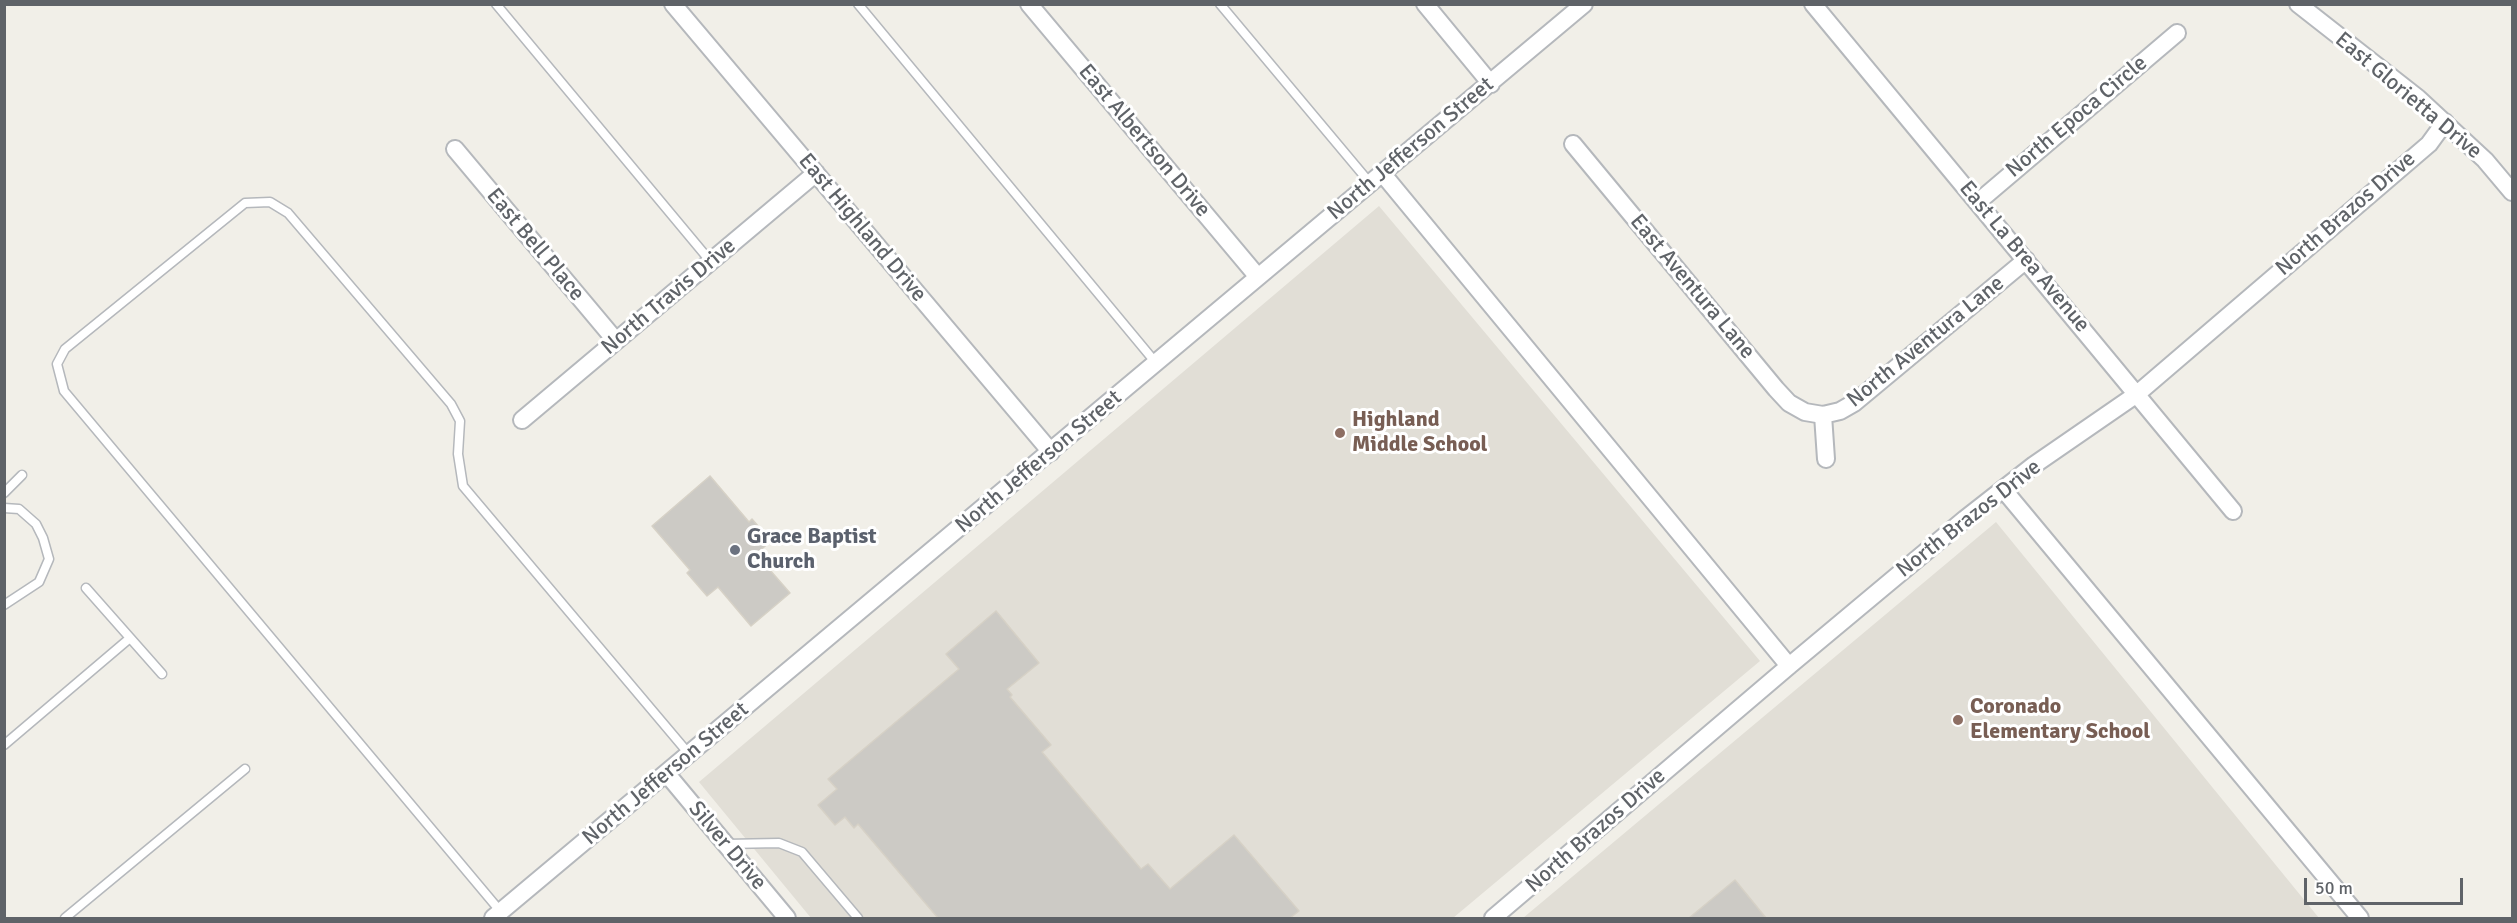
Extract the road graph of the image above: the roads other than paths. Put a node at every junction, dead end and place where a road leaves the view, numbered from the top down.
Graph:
1 (496, 4) edge
2 (673, 4) edge
3 (858, 4) edge
4 (1029, 4) edge
5 (1220, 4) edge
6 (1425, 4) edge
7 (1584, 4) edge
8 (2298, 4) edge
9 (1818, 6) edge
10 (2177, 33) dead end
11 (1491, 84) junction
12 (2445, 122) junction
13 (1573, 144) dead end
14 (455, 149) dead end
15 (816, 173) junction
16 (1376, 178) junction
17 (2512, 192) edge
18 (1978, 202) junction
19 (2026, 261) junction
20 (711, 262) junction
21 (1258, 277) junction
22 (616, 341) junction
23 (1156, 363) junction
24 (2137, 394) junction
25 (1822, 415) junction
26 (522, 420) dead end
27 (1052, 452) junction
28 (1826, 459) dead end
29 (22, 475) dead end
30 (2003, 489) junction
31 (4, 493) edge
32 (4, 508) edge
33 (2233, 511) dead end
34 (86, 588) dead end
35 (4, 605) edge
36 (130, 638) junction
37 (1789, 666) junction
38 (162, 674) dead end
39 (4, 746) edge
40 (689, 755) junction
41 (245, 769) dead end
42 (667, 774) junction
43 (726, 844) junction
44 (497, 915) edge
45 (65, 918) edge
46 (787, 918) edge
47 (858, 918) edge
48 (1493, 918) edge
49 (2360, 918) edge

1 - 20 lane
2 - 15 street, East Highland Drive
3 - 23 lane
4 - 21 street, East Albertson Drive
5 - 16 lane
6 - 11 street
7 - 11 street, North Jefferson Street
8 - 12 street, East Glorietta Drive
9 - 18 street, East La Brea Avenue
10 - 18 street, North Epoca Circle
11 - 16 street, North Jefferson Street
12 - 17 street, East Glorietta Drive
12 - 24 street, North Brazos Drive
13 - 25 street, East Aventura Lane
14 - 22 street, East Bell Place
15 - 20 street, North Travis Drive
15 - 27 street, East Highland Drive
16 - 21 street, North Jefferson Street
16 - 37 street
18 - 19 street, East La Brea Avenue
19 - 24 street, East La Brea Avenue
19 - 25 street, North Aventura Lane
20 - 22 street, North Travis Drive
21 - 23 street, North Jefferson Street
22 - 26 street, North Travis Drive
23 - 27 street, North Jefferson Street
24 - 30 street, North Brazos Drive
24 - 33 street, East La Brea Avenue
25 - 28 street
27 - 40 street, North Jefferson Street
29 - 31 lane
30 - 37 street, North Brazos Drive
30 - 49 street
32 - 35 lane
34 - 36 lane
36 - 38 lane
36 - 39 lane
37 - 48 street, North Brazos Drive
40 - 42 street, North Jefferson Street
40 - 44 lane
41 - 45 lane
42 - 43 street, Silver Drive
42 - 44 street, North Jefferson Street
43 - 46 street, Silver Drive
43 - 47 lane

